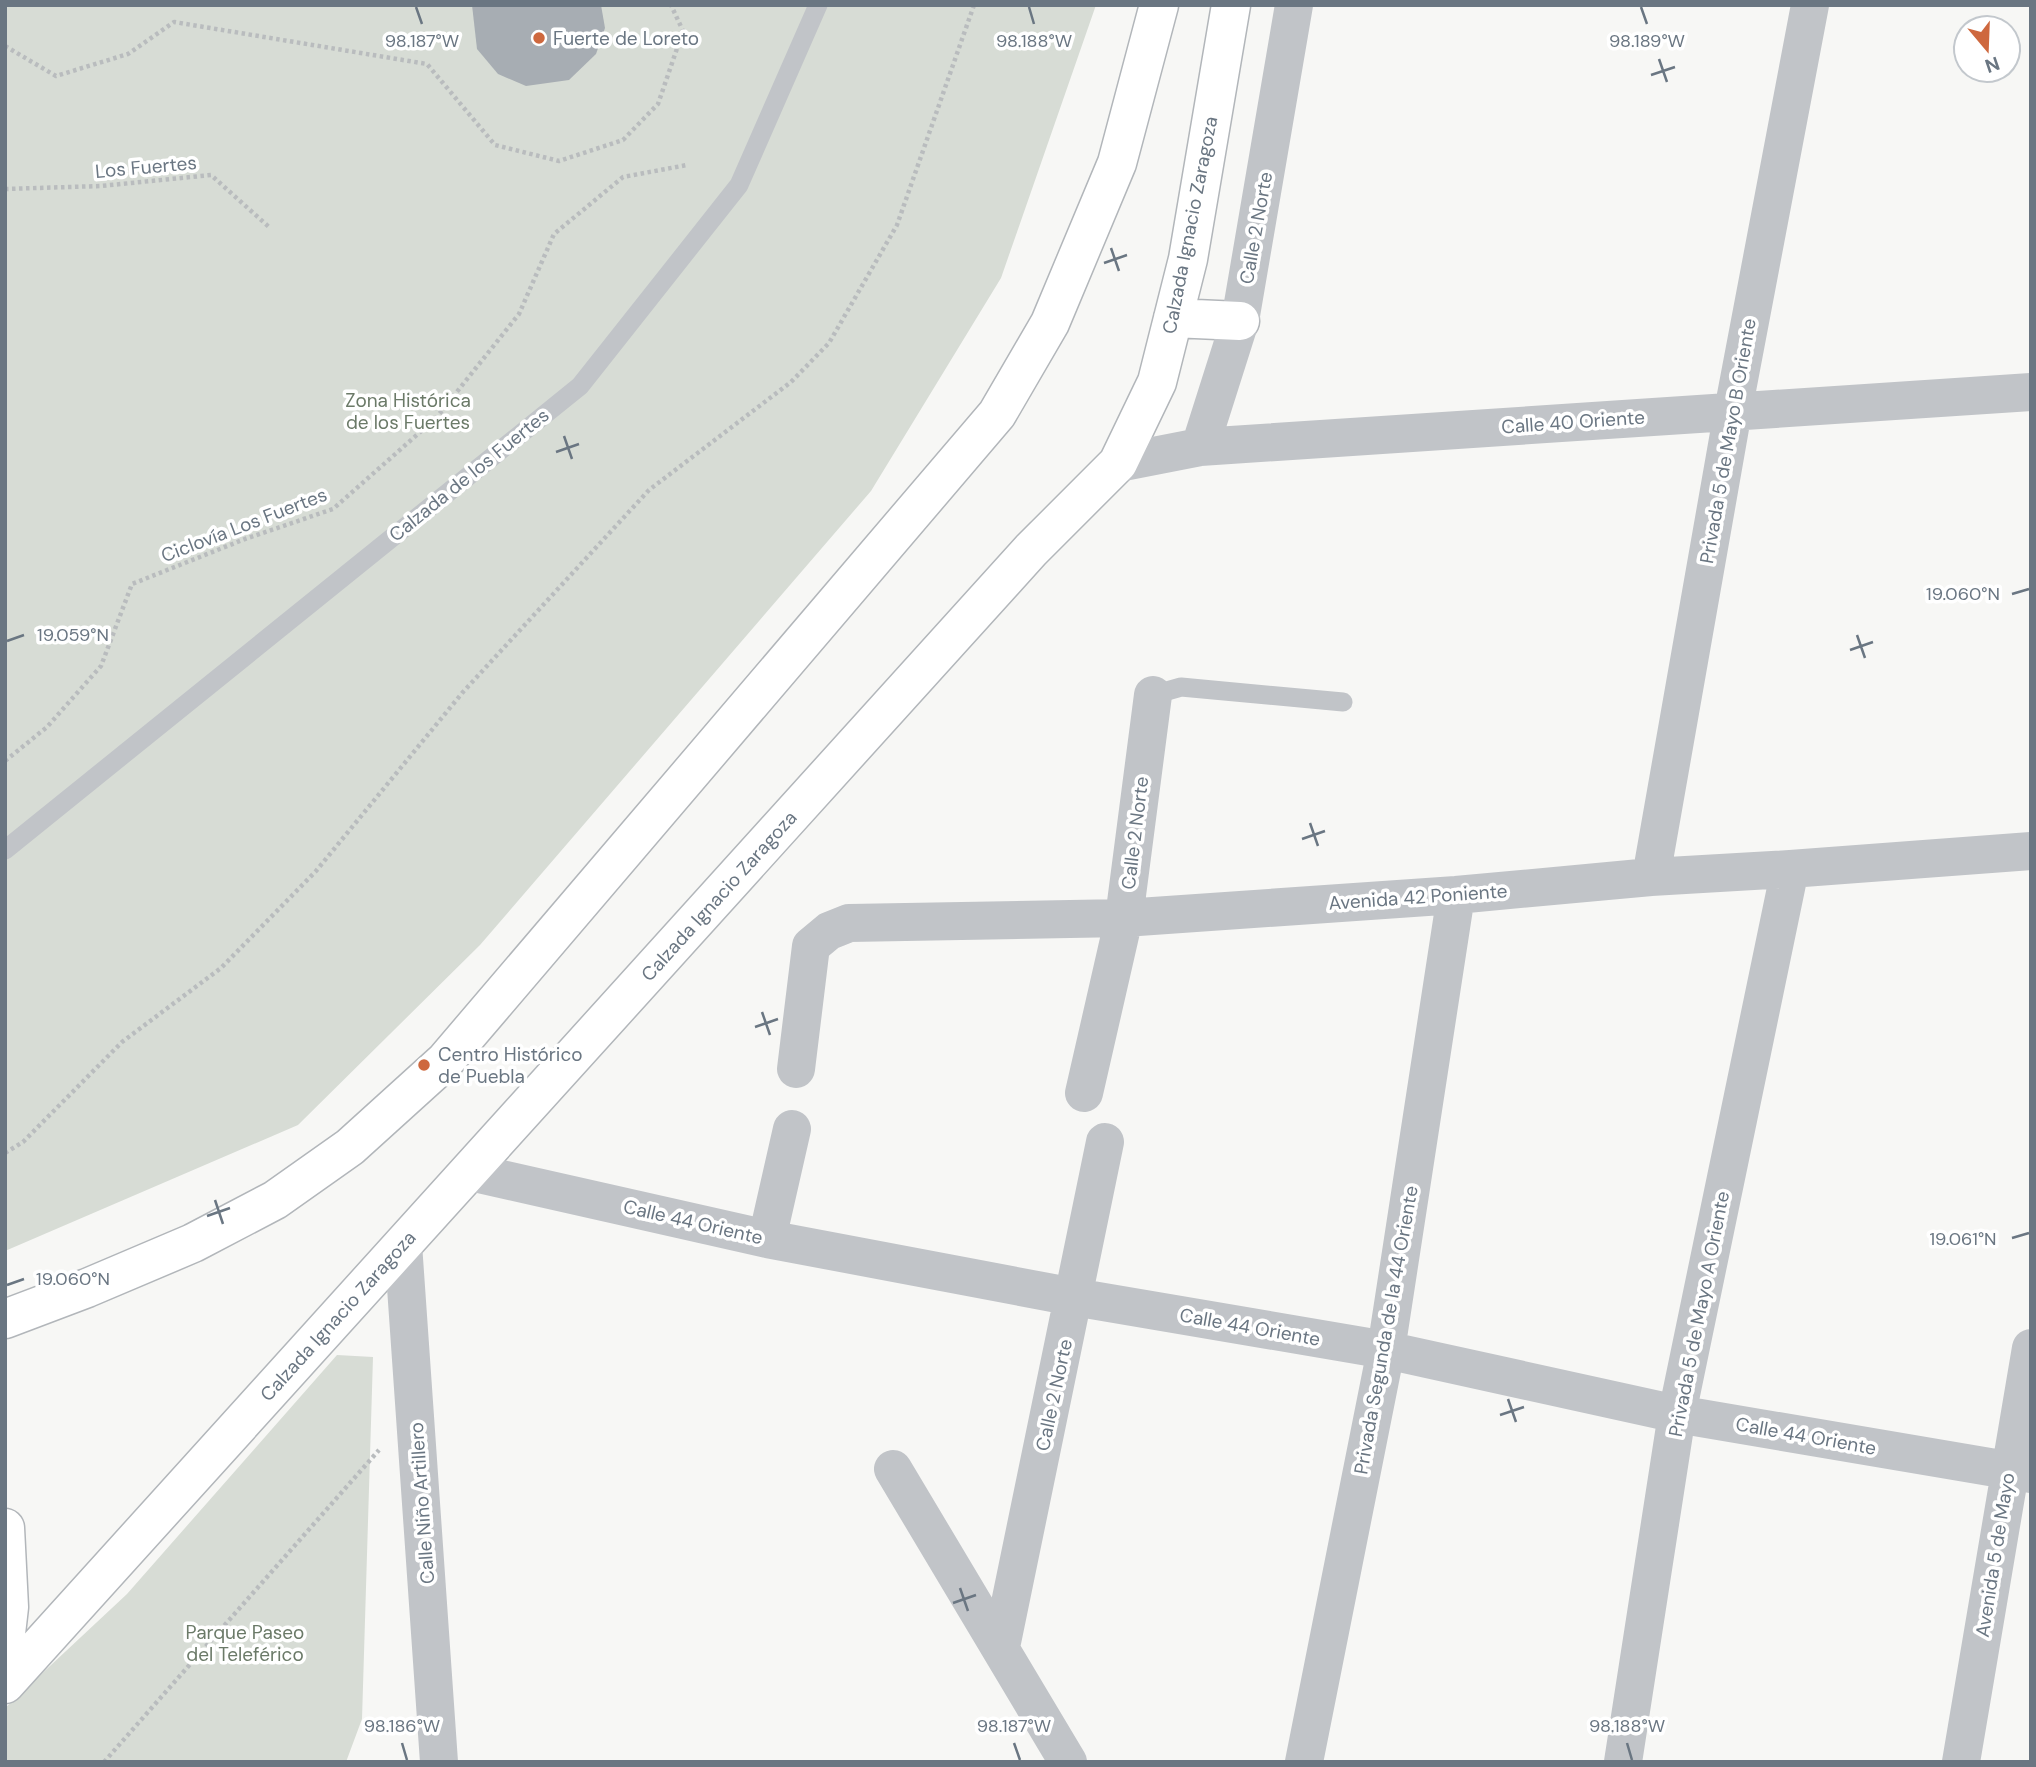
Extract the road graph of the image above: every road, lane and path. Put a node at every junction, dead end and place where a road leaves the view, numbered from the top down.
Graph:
1 (671, 5) edge
2 (818, 5) edge
3 (974, 5) edge
4 (1159, 5) edge
5 (1231, 5) edge
6 (1294, 5) edge
7 (1810, 5) edge
8 (5, 46) edge
9 (687, 164) dead end
10 (5, 189) edge
11 (269, 227) dead end
12 (1173, 318) junction
13 (1240, 320) junction
14 (2031, 391) edge
15 (1733, 411) junction
16 (1200, 447) junction
17 (1118, 463) junction
18 (1153, 695) joint
19 (1343, 702) dead end
20 (5, 761) edge
21 (5, 850) edge
22 (2031, 851) edge
23 (1790, 869) junction
24 (1651, 877) junction
25 (1456, 895) junction
26 (1124, 918) junction
27 (796, 1069) dead end
28 (1084, 1093) dead end
29 (792, 1129) dead end
30 (1105, 1142) dead end
31 (5, 1153) edge
32 (470, 1172) junction
33 (768, 1239) junction
34 (403, 1244) junction
35 (1074, 1297) junction
36 (5, 1319) edge
37 (2031, 1349) edge
38 (1386, 1350) junction
39 (415, 1411) junction
40 (1677, 1414) junction
41 (893, 1469) dead end
42 (2020, 1473) edge
43 (5, 1528) edge
44 (5, 1642) edge
45 (1001, 1647) junction
46 (5, 1684) edge
47 (104, 1762) edge
48 (439, 1762) edge
49 (1068, 1762) edge
50 (1304, 1762) edge
51 (1623, 1762) edge
52 (1961, 1762) edge

1 - 8 path
2 - 21 lane, Calzada de los Fuertes
3 - 31 path
4 - 36 main road
5 - 12 main road, Calzada Ignacio Zaragoza
6 - 13 street, Calle 2 Norte
7 - 15 street, Privada 5 de Mayo B Oriente
9 - 20 path, Ciclovía Los Fuertes
10 - 11 path, Los Fuertes
12 - 13 main road
12 - 17 main road, Calzada Ignacio Zaragoza
13 - 16 street, Calle 2 Norte
14 - 15 street, Calle 40 Oriente
15 - 16 street, Calle 40 Oriente
15 - 24 street, Privada 5 de Mayo B Oriente
16 - 17 street, Calle 40 Oriente
17 - 32 main road, Calzada Ignacio Zaragoza
18 - 19 lane
18 - 26 street, Calle 2 Norte
22 - 23 street, Avenida 42 Poniente
23 - 24 street, Avenida 42 Poniente
23 - 40 street, Privada 5 de Mayo A Oriente
24 - 25 street, Avenida 42 Poniente
25 - 26 street, Avenida 42 Poniente
25 - 38 street, Privada Segunda de la 44 Oriente
26 - 27 street, Avenida 42 Poniente
26 - 28 street, Calle 2 Norte
29 - 33 street
30 - 35 street, Calle 2 Norte
32 - 33 street, Calle 44 Oriente
32 - 34 main road, Calzada Ignacio Zaragoza
33 - 35 street, Calle 44 Oriente
34 - 39 street, Calle Niño Artillero
34 - 46 main road, Calzada Ignacio Zaragoza
35 - 38 street, Calle 44 Oriente
35 - 45 street, Calle 2 Norte
37 - 42 street, Avenida 5 de Mayo
38 - 40 street, Calle 44 Oriente
38 - 50 street, Privada Segunda de la 44 Oriente
39 - 47 path
39 - 48 street, Calle Niño Artillero
40 - 42 street, Calle 44 Oriente
40 - 51 street, Privada 5 de Mayo A Oriente
41 - 45 street
42 - 52 street, Avenida 5 de Mayo
43 - 44 main road
45 - 49 street

